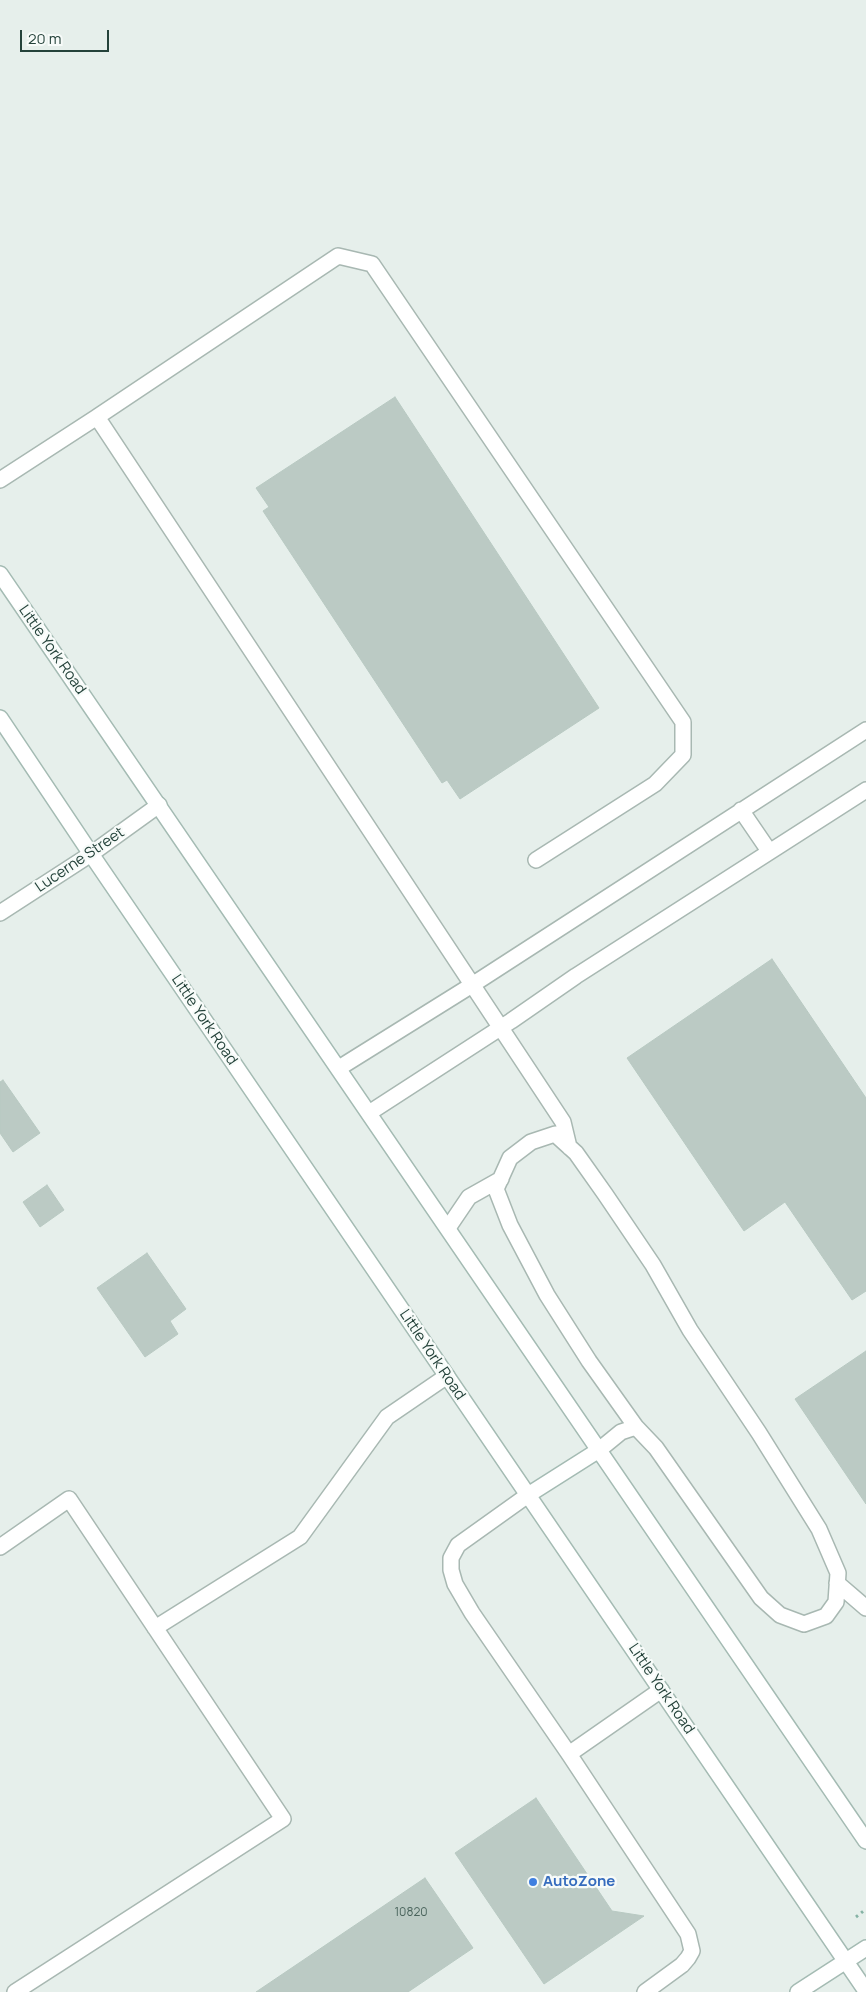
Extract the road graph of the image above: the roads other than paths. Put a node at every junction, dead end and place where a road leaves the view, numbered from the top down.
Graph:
1 (97, 416) junction
2 (0, 480) edge
3 (0, 574) edge
4 (0, 718) edge
5 (866, 730) edge
6 (866, 790) edge
7 (159, 805) junction
8 (741, 810) junction
9 (769, 851) junction
10 (91, 854) junction
11 (536, 860) dead end
12 (0, 913) edge
13 (472, 985) junction
14 (500, 1028) junction
15 (339, 1068) junction
16 (369, 1113) junction
17 (569, 1147) junction
18 (501, 1178) junction
19 (448, 1228) junction
20 (447, 1376) junction
21 (636, 1426) junction
22 (599, 1450) junction
23 (528, 1495) junction
24 (0, 1547) edge
25 (837, 1583) junction
26 (866, 1608) edge
27 (155, 1628) junction
28 (661, 1690) junction
29 (569, 1754) junction
30 (866, 1841) edge
31 (866, 1948) edge
32 (846, 1960) junction
33 (866, 1991) edge
34 (15, 1992) edge
35 (645, 1992) edge
36 (798, 1992) edge

1 - 2 main road
1 - 11 main road
1 - 13 main road
3 - 7 main road, Little York Road
4 - 10 main road, Little York Road
5 - 8 main road
6 - 9 main road
7 - 10 main road, Lucerne Street
7 - 15 main road, Little York Road
8 - 9 main road
8 - 13 main road
9 - 14 main road
10 - 12 main road, Lucerne Street
10 - 20 main road, Little York Road
13 - 14 main road
13 - 15 main road
14 - 16 main road
14 - 17 main road
15 - 16 main road, Little York Road
16 - 19 main road, Little York Road
17 - 18 main road
17 - 25 main road
18 - 19 main road
18 - 21 main road
19 - 22 main road, Little York Road
20 - 23 main road, Little York Road
20 - 27 main road
21 - 22 main road
21 - 25 main road
22 - 23 main road
22 - 30 main road, Little York Road
23 - 28 main road, Little York Road
23 - 29 main road
24 - 27 main road
25 - 26 main road
27 - 34 main road
28 - 29 main road
28 - 32 main road, Little York Road
29 - 35 main road
31 - 32 main road
32 - 33 main road, Little York Road
32 - 36 main road

